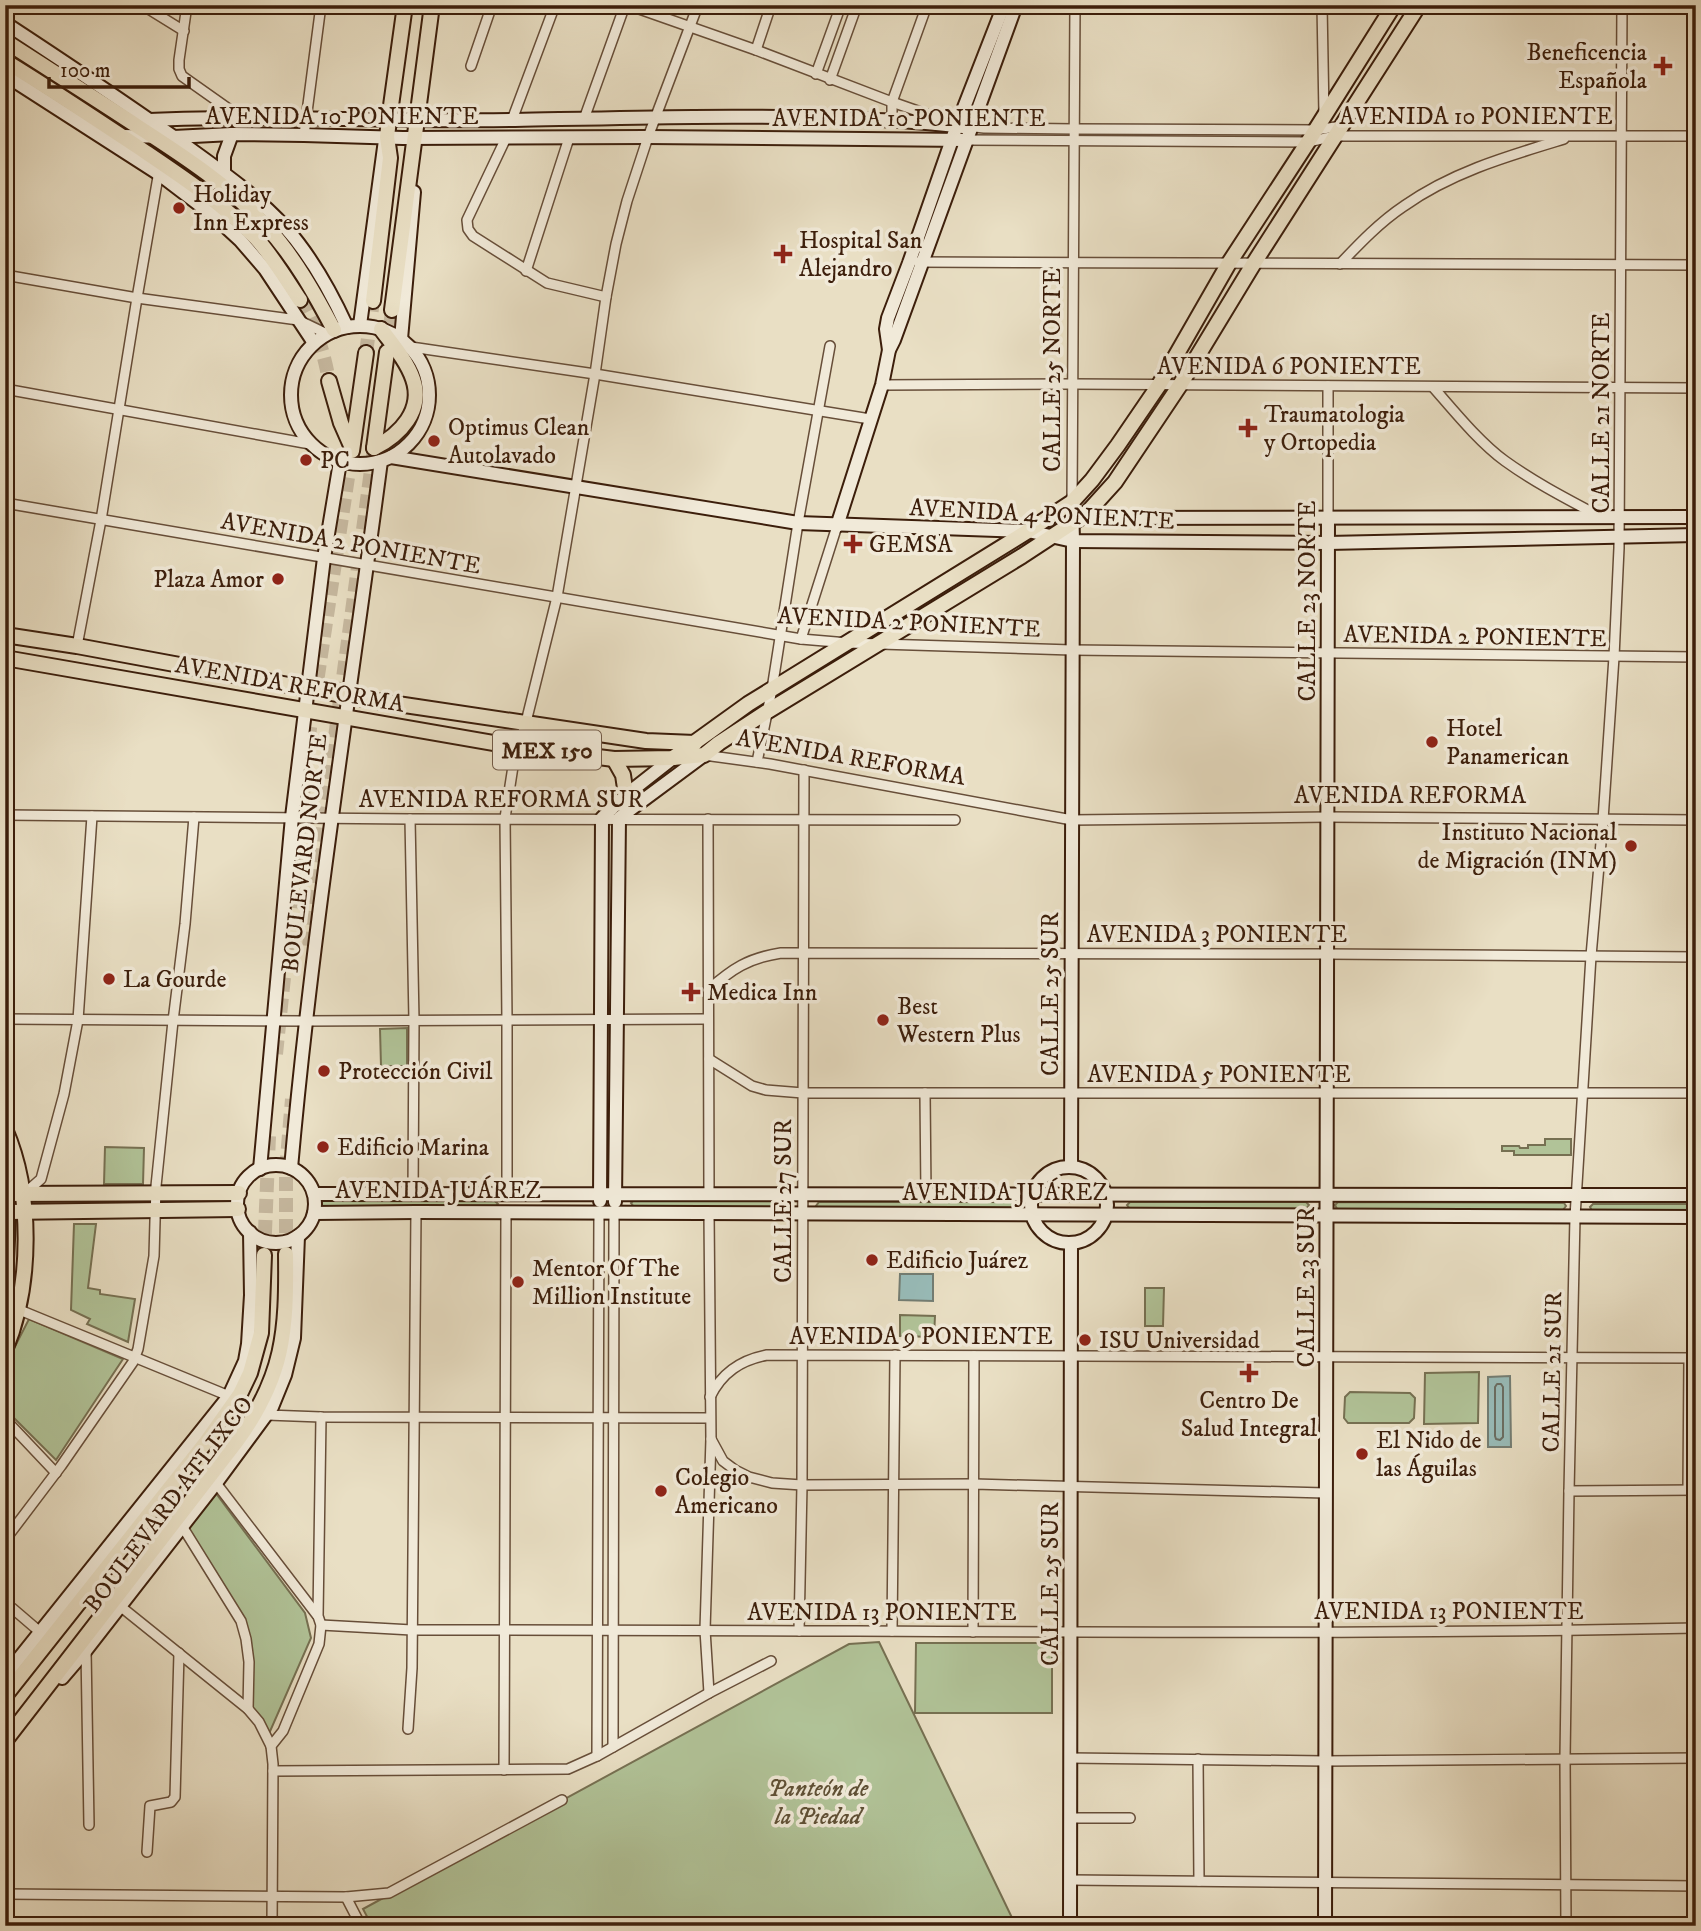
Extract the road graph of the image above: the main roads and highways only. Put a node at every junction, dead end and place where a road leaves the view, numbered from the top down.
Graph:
1 (405, 5) edge
2 (432, 5) edge
3 (1004, 5) edge
4 (1016, 5) edge
5 (1394, 5) edge
6 (1419, 5) edge
7 (5, 23) edge
8 (5, 41) edge
9 (5, 61) edge
10 (5, 75) edge
11 (150, 120) junction
12 (389, 120) junction
13 (417, 120) junction
14 (129, 121) junction
15 (964, 129) junction
16 (232, 135) junction
17 (122, 136) junction
18 (154, 137) junction
19 (174, 137) junction
20 (387, 137) junction
21 (415, 138) junction
22 (951, 141) junction
23 (137, 159) joint
24 (159, 165) junction
25 (223, 173) junction
26 (916, 263) junction
27 (300, 299) tunnel mouth
28 (373, 301) tunnel mouth
29 (392, 310) tunnel mouth
30 (342, 329) junction
31 (381, 329) junction
32 (314, 343) junction
33 (406, 343) junction
34 (387, 352) tunnel mouth
35 (366, 353) tunnel mouth
36 (330, 380) tunnel mouth
37 (386, 459) junction
38 (340, 462) junction
39 (1072, 502) junction
40 (1052, 516) junction
41 (1696, 517) edge
42 (1328, 518) junction
43 (1076, 520) junction
44 (836, 526) junction
45 (1028, 531) junction
46 (1696, 535) edge
47 (1053, 537) junction
48 (1073, 541) junction
49 (1328, 543) junction
50 (5, 635) edge
51 (5, 658) edge
52 (307, 690) junction
53 (348, 696) junction
54 (305, 709) junction
55 (345, 715) junction
56 (719, 743) junction
57 (693, 744) junction
58 (704, 755) junction
59 (673, 758) junction
60 (614, 759) junction
61 (626, 795) junction
62 (1328, 817) joint
63 (1072, 820) joint
64 (5, 1129) edge
65 (1071, 1167) junction
66 (291, 1168) junction
67 (260, 1169) junction
68 (239, 1193) junction
69 (5, 1194) edge
70 (24, 1194) junction
71 (314, 1194) junction
72 (600, 1195) junction
73 (615, 1195) junction
74 (1032, 1195) junction
75 (1105, 1195) junction
76 (1327, 1195) junction
77 (1696, 1195) edge
78 (238, 1209) junction
79 (6, 1212) edge
80 (25, 1213) junction
81 (314, 1213) junction
82 (600, 1213) junction
83 (614, 1213) junction
84 (1032, 1215) junction
85 (1105, 1215) junction
86 (1327, 1216) junction
87 (1696, 1217) edge
88 (250, 1232) junction
89 (298, 1236) junction
90 (1071, 1243) junction
91 (286, 1254) tunnel mouth
92 (264, 1255) tunnel mouth
93 (5, 1283) edge
94 (12, 1307) edge
95 (5, 1350) edge
96 (5, 1676) edge
97 (5, 1696) edge
98 (40, 1696) junction
99 (5, 1741) edge
100 (1070, 1926) edge
101 (1325, 1926) edge

1 - 12 main road
2 - 13 main road
3 - 15 main road
4 - 15 main road
5 - 39 main road
6 - 43 main road
7 - 11 main road
8 - 14 main road
9 - 17 main road
10 - 23 main road
11 - 12 main road, AVENIDA 10 PONIENTE
11 - 14 main road, AVENIDA 10 PONIENTE
11 - 19 main road
12 - 13 main road, AVENIDA 10 PONIENTE
12 - 20 main road
13 - 15 main road, AVENIDA 10 PONIENTE
13 - 21 main road
14 - 18 main road
15 - 22 main road
15 - 26 main road
16 - 19 main road, AVENIDA 10 PONIENTE
16 - 20 main road, AVENIDA 10 PONIENTE
16 - 25 main road
17 - 18 main road, AVENIDA 10 PONIENTE
17 - 24 main road
18 - 19 main road, AVENIDA 10 PONIENTE
18 - 30 main road
19 - 25 main road
20 - 21 main road, AVENIDA 10 PONIENTE
20 - 28 main road
20 - 30 main road
21 - 22 main road, AVENIDA 10 PONIENTE
21 - 29 main road
21 - 33 main road
22 - 26 main road
23 - 24 main road
24 - 27 main road
24 - 32 main road
25 - 30 main road
26 - 44 main road
30 - 31 main road
30 - 32 main road
31 - 33 main road
31 - 34 main road
32 - 38 main road
33 - 37 main road
35 - 36 main road
37 - 38 main road
37 - 44 main road, AVENIDA 4 PONIENTE
37 - 53 main road, BOULEVARD NORTE
38 - 52 main road, BOULEVARD NORTE
39 - 40 main road
39 - 43 main road, CALLE 25 NORTE
40 - 43 main road, AVENIDA 4 PONIENTE
40 - 45 main road
41 - 42 main road, AVENIDA 4 PONIENTE
42 - 43 main road, AVENIDA 4 PONIENTE
42 - 49 main road, CALLE 23 NORTE
43 - 47 main road
43 - 48 main road, CALLE 25 NORTE
44 - 45 main road, AVENIDA 4 PONIENTE
45 - 47 main road, AVENIDA 4 PONIENTE
45 - 57 main road
46 - 49 main road, AVENIDA 4 PONIENTE
47 - 48 main road, AVENIDA 4 PONIENTE
47 - 56 main road
48 - 49 main road, AVENIDA 4 PONIENTE
48 - 63 main road, CALLE 25 NORTE
49 - 62 main road, CALLE 23 NORTE
50 - 52 main road, AVENIDA REFORMA / MEX 150
51 - 54 main road, AVENIDA REFORMA / MEX 150
52 - 53 main road, AVENIDA REFORMA / MEX 150
52 - 54 main road, BOULEVARD NORTE
53 - 55 main road, BOULEVARD NORTE
53 - 57 main road, AVENIDA REFORMA / MEX 150
54 - 55 main road, AVENIDA REFORMA / MEX 150
54 - 67 main road, BOULEVARD NORTE
55 - 60 main road, AVENIDA REFORMA / MEX 150
55 - 66 main road, BOULEVARD NORTE
56 - 57 main road, AVENIDA REFORMA / MEX 150
56 - 58 main road
57 - 59 main road
58 - 59 main road, AVENIDA REFORMA / MEX 150
58 - 73 main road
59 - 60 main road, AVENIDA REFORMA / MEX 150
59 - 61 main road
60 - 61 main road
61 - 72 main road
62 - 76 main road, CALLE 23 SUR
63 - 65 main road, CALLE 25 SUR
64 - 70 main road
65 - 74 main road
65 - 75 main road
66 - 67 main road
66 - 71 main road
67 - 68 main road
68 - 70 main road
68 - 78 main road
69 - 70 main road
69 - 79 main road
70 - 80 main road
71 - 72 main road, AVENIDA JUÁREZ
71 - 81 main road
72 - 73 main road, AVENIDA JUÁREZ
72 - 82 main road
73 - 74 main road, AVENIDA JUÁREZ
73 - 83 main road
74 - 75 main road, AVENIDA JUÁREZ
74 - 84 main road
75 - 76 main road, AVENIDA JUÁREZ
75 - 85 main road
76 - 77 main road, AVENIDA JUÁREZ
76 - 86 main road, CALLE 23 SUR
78 - 80 main road
78 - 88 main road
79 - 80 main road
79 - 93 main road
80 - 94 main road
81 - 82 main road, AVENIDA JUÁREZ
81 - 89 main road
82 - 83 main road, AVENIDA JUÁREZ
83 - 84 main road, AVENIDA JUÁREZ
84 - 85 main road, AVENIDA JUÁREZ
84 - 90 main road
85 - 86 main road, AVENIDA JUÁREZ
85 - 90 main road
86 - 87 main road, AVENIDA JUÁREZ
86 - 101 main road, CALLE 23 SUR
88 - 89 main road
88 - 96 main road, BOULEVARD ATLIXCO
89 - 98 main road, BOULEVARD ATLIXCO
90 - 100 main road, CALLE 25 SUR
91 - 98 main road, BOULEVARD ATLIXCO
92 - 97 main road, BOULEVARD ATLIXCO
94 - 95 main road
98 - 99 main road, BOULEVARD ATLIXCO

